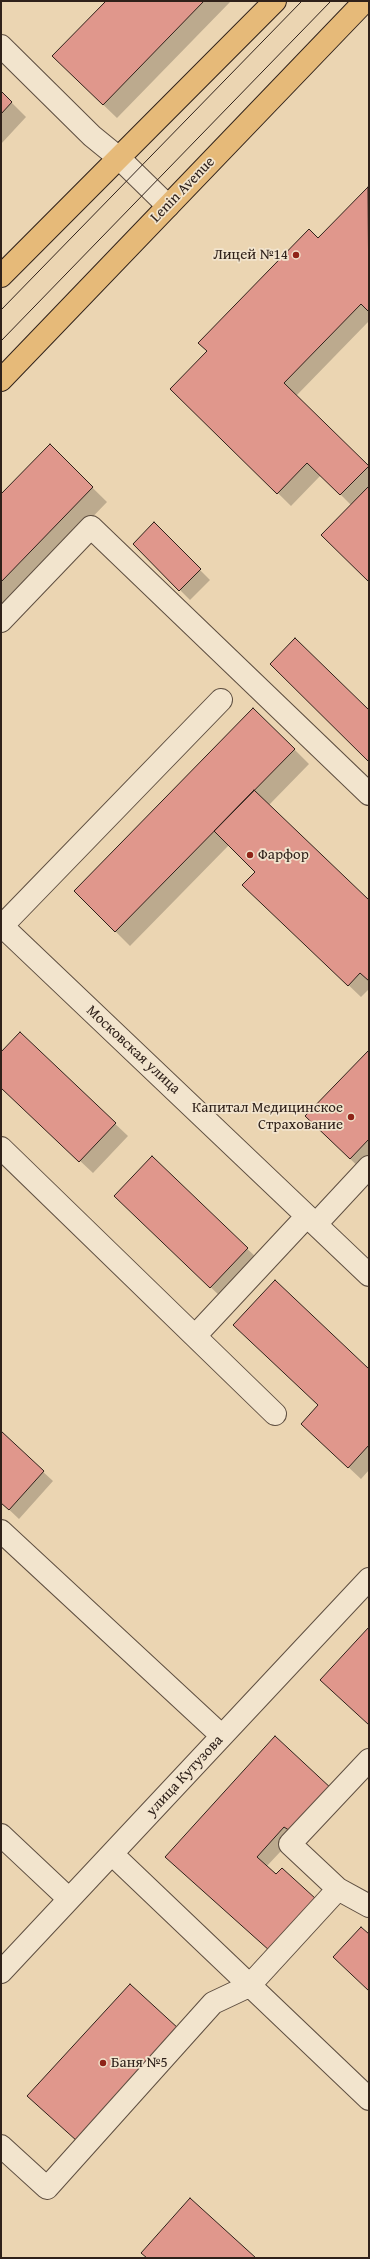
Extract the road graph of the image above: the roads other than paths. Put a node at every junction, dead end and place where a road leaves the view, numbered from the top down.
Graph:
1 (275, 1) edge
2 (365, 1) edge
3 (1, 46) edge
4 (119, 158) junction
5 (168, 206) junction
6 (1, 276) edge
7 (1, 380) edge
8 (1, 621) edge
9 (221, 700) dead end
10 (369, 794) edge
11 (2, 925) edge
12 (1, 1148) edge
13 (369, 1167) edge
14 (311, 1220) junction
15 (369, 1275) edge
16 (196, 1336) junction
17 (275, 1414) dead end
18 (1, 1531) edge
19 (369, 1579) edge
20 (222, 1736) junction
21 (369, 1760) edge
22 (1, 1835) edge
23 (112, 1854) junction
24 (338, 1889) junction
25 (69, 1899) junction
26 (369, 1906) edge
27 (1, 1972) edge
28 (249, 1986) junction
29 (369, 2099) edge
30 (2, 2148) edge

1 - 4 main road
2 - 5 main road, Lenin Avenue
3 - 4 street
4 - 5 street
4 - 6 main road
5 - 7 main road, Lenin Avenue
8 - 10 street
9 - 11 street
11 - 14 street, Московская улица
12 - 16 street
13 - 14 street
14 - 15 street, Московская улица
14 - 16 street
16 - 17 street
18 - 20 street
19 - 20 street, улица Кутузова
20 - 23 street, улица Кутузова
21 - 24 street
22 - 25 street
23 - 25 street, улица Кутузова
23 - 28 street
24 - 26 street
24 - 28 street
25 - 27 street, улица Кутузова
28 - 29 street
28 - 30 street

